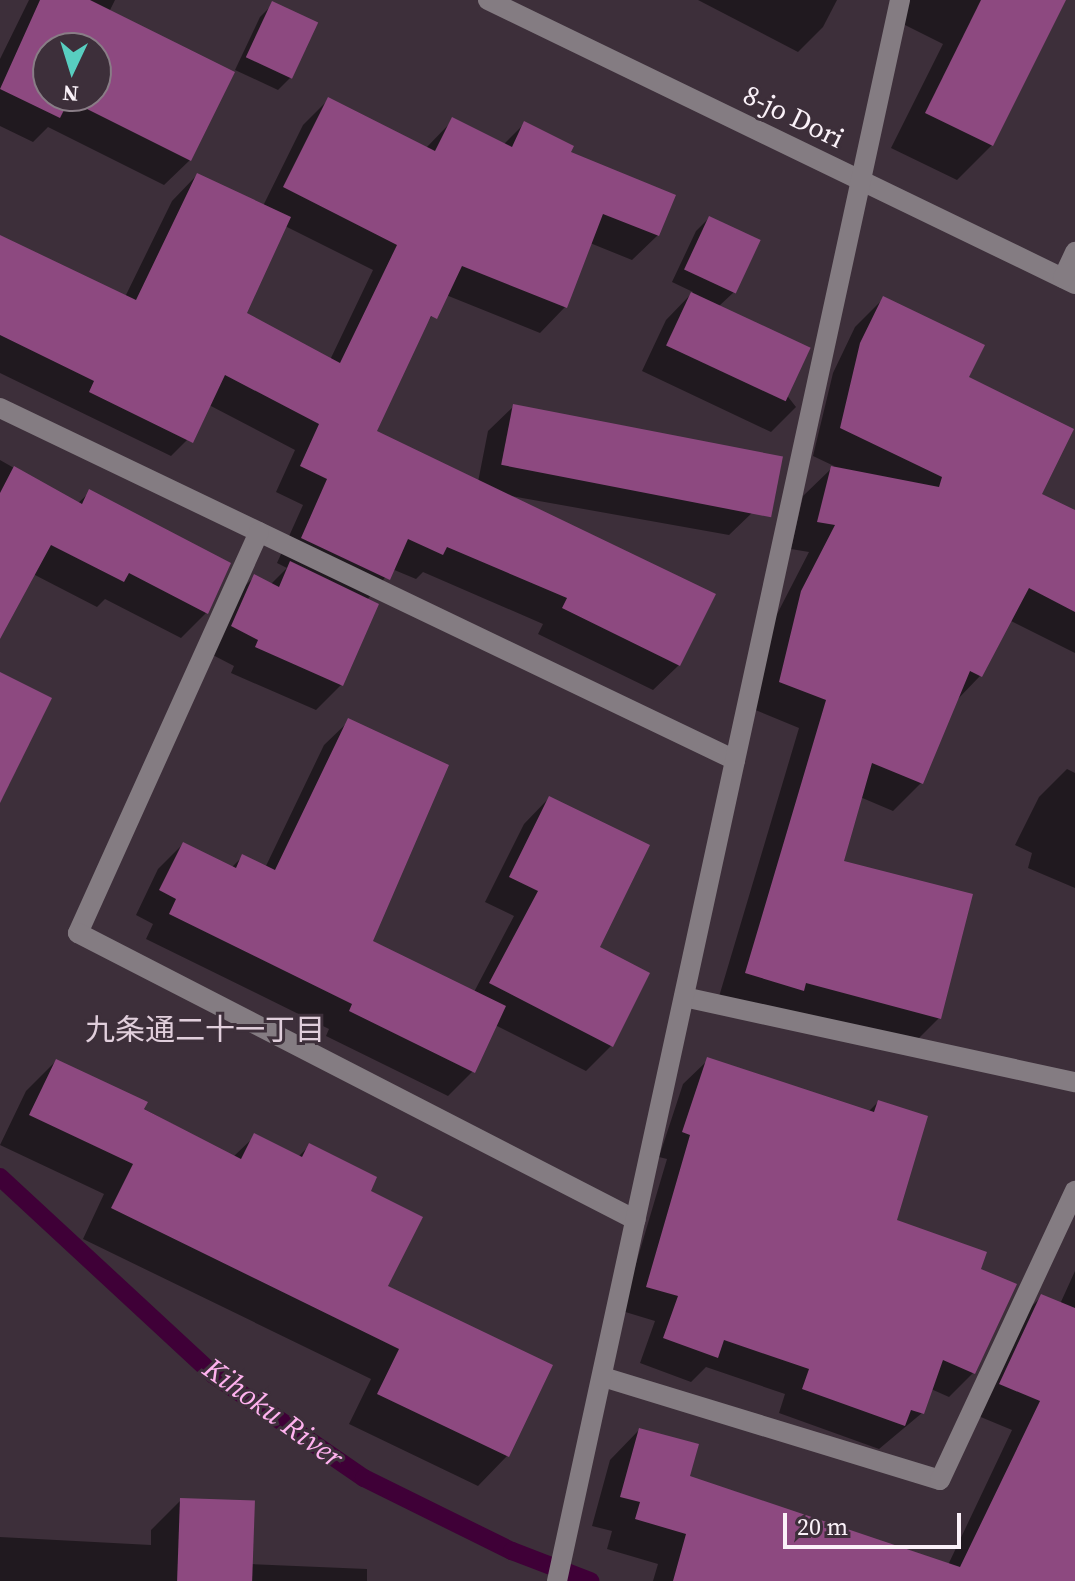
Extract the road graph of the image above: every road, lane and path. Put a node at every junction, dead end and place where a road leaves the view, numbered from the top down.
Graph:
1 (488, 0) edge
2 (900, 0) edge
3 (861, 179) junction
4 (1075, 252) edge
5 (1069, 281) edge
6 (0, 408) edge
7 (259, 532) junction
8 (735, 760) junction
9 (684, 997) junction
10 (1075, 1082) edge
11 (1075, 1191) edge
12 (636, 1220) junction
13 (603, 1377) junction
14 (557, 1581) edge

1 - 3 street, 8-jo Dori
2 - 3 street
3 - 5 street, 8-jo Dori
3 - 8 street
4 - 5 street
6 - 7 street
7 - 8 street
7 - 12 street
8 - 9 street
9 - 10 street
9 - 12 street
11 - 13 street
12 - 13 street
13 - 14 street

